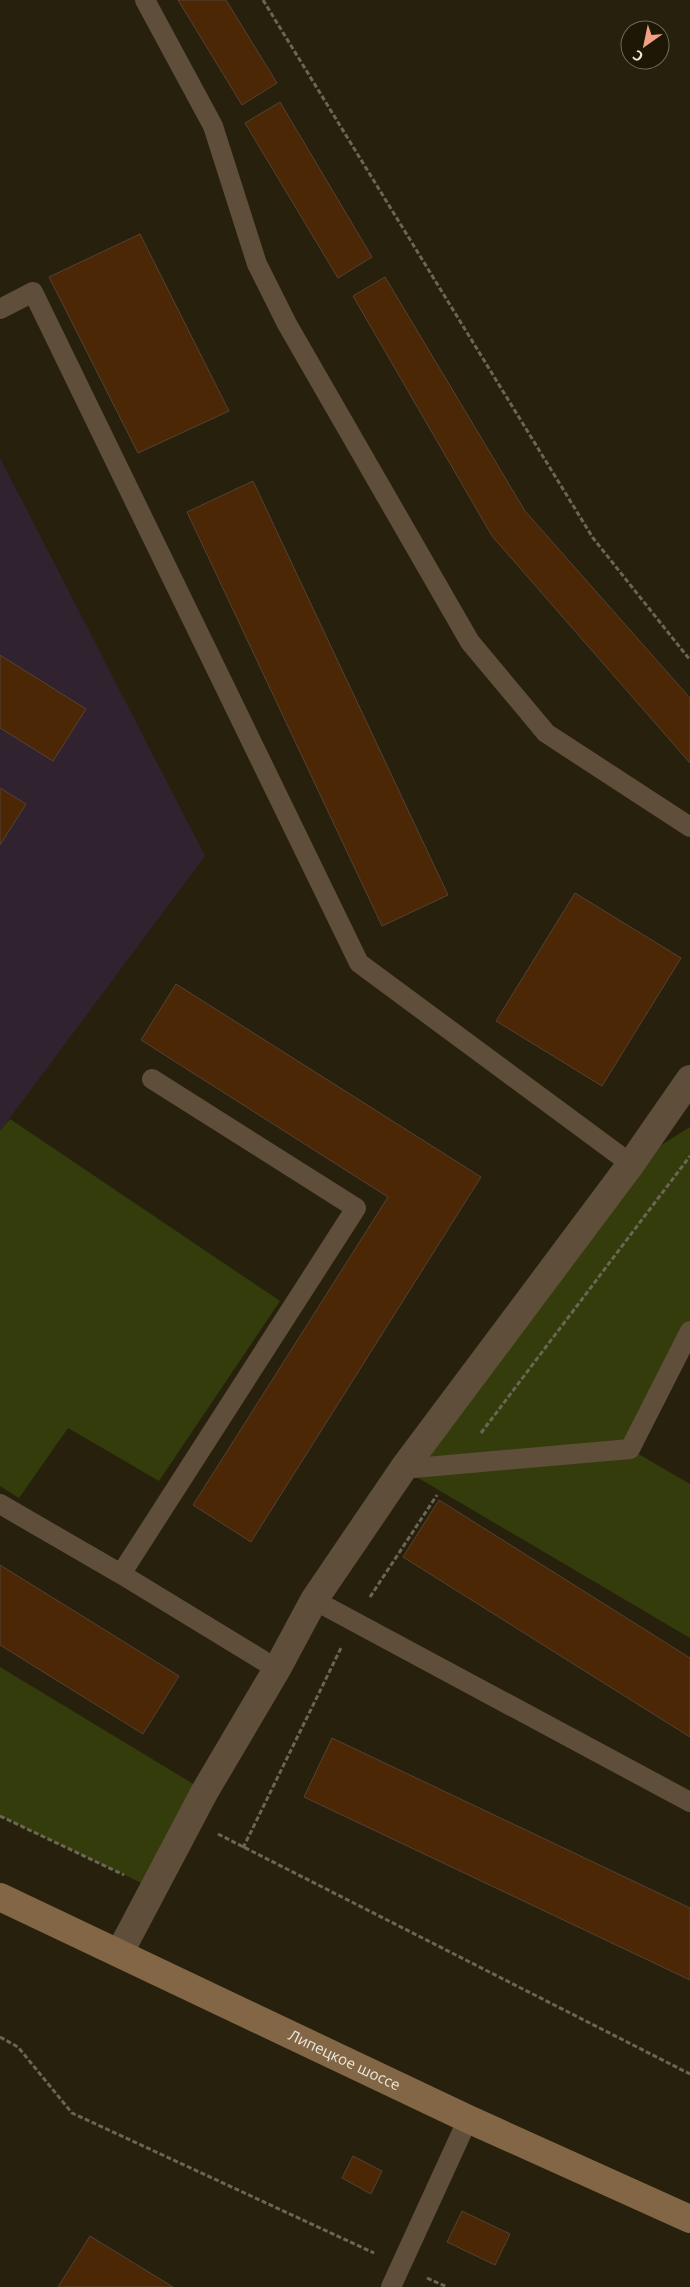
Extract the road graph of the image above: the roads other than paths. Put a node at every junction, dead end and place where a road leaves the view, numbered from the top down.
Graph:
1 (145, 0) edge
2 (0, 309) edge
3 (690, 827) edge
4 (690, 1079) edge
5 (152, 1080) dead end
6 (631, 1164) junction
7 (690, 1331) edge
8 (403, 1469) junction
9 (0, 1504) edge
10 (121, 1574) junction
11 (314, 1600) junction
12 (277, 1669) junction
13 (690, 1802) edge
14 (0, 1897) edge
15 (120, 1952) junction
16 (468, 2119) junction
17 (690, 2219) edge
18 (391, 2287) edge

1 - 3 lane
2 - 6 lane
4 - 6 street
5 - 10 lane
6 - 8 street
7 - 8 lane
8 - 11 street
9 - 10 lane
10 - 12 lane
11 - 12 street
11 - 13 lane
12 - 15 street
14 - 15 main road, Липецкое шоссе
15 - 16 main road, Липецкое шоссе
16 - 17 main road, Липецкое шоссе
16 - 18 lane

